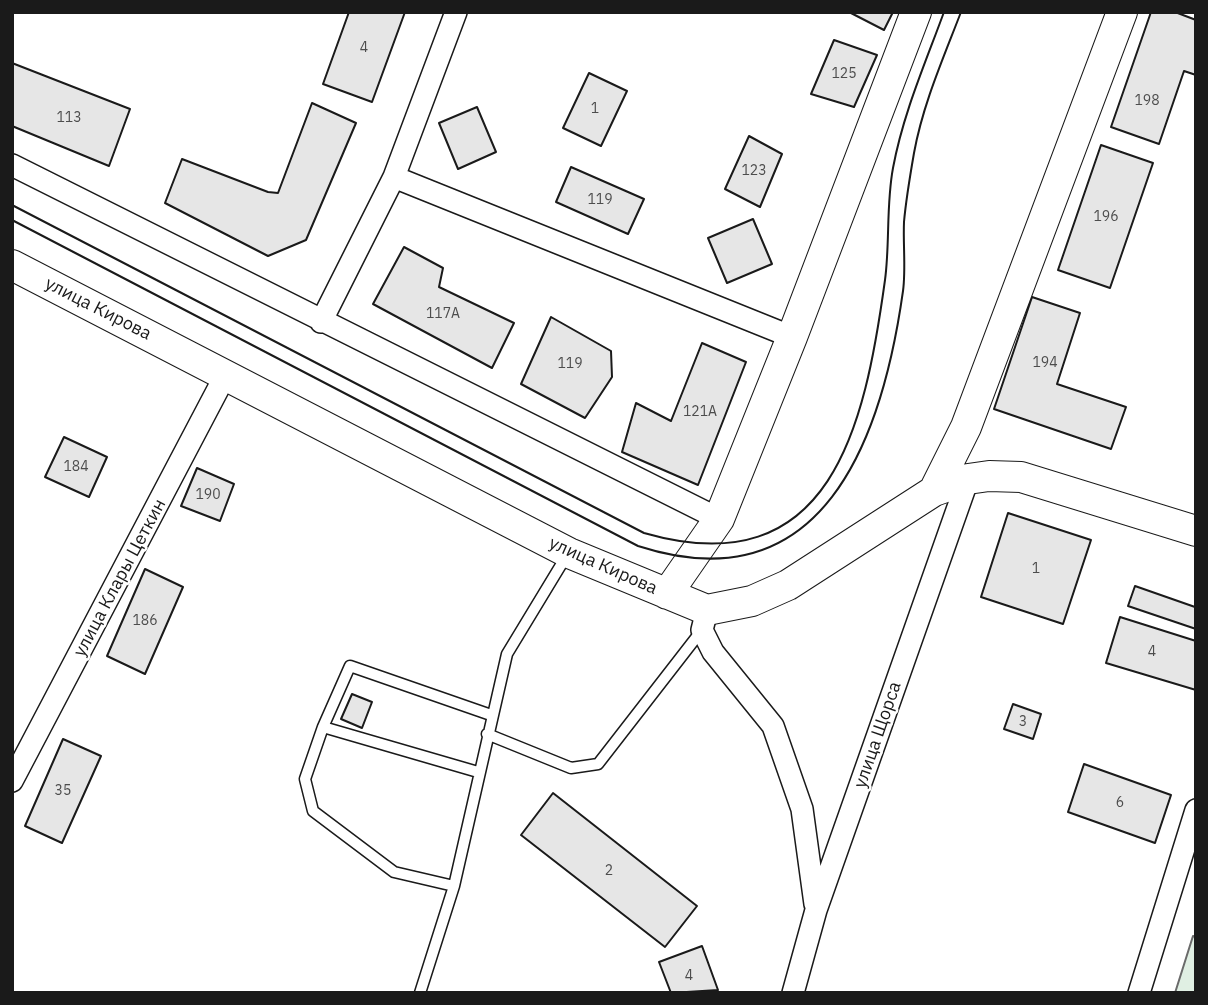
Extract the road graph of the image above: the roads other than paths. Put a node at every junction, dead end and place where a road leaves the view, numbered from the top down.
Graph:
1 (456, 12) edge
2 (916, 12) edge
3 (1122, 12) edge
4 (12, 165) edge
5 (394, 177) junction
6 (12, 265) edge
7 (321, 321) junction
8 (792, 337) junction
9 (226, 374) junction
10 (968, 480) junction
11 (934, 491) junction
12 (719, 519) junction
13 (1196, 531) edge
14 (569, 553) junction
15 (667, 594) junction
16 (704, 620) junction
17 (491, 715) junction
18 (323, 727) junction
19 (486, 734) junction
20 (478, 772) junction
21 (12, 781) edge
22 (1196, 810) edge
23 (454, 886) junction
24 (816, 910) junction
25 (420, 993) edge
26 (793, 993) edge
27 (1139, 993) edge

1 - 5 street
2 - 8 main road, улица Кирова
3 - 11 main road
4 - 7 street
5 - 7 street
5 - 8 street
6 - 9 main road, улица Кирова
7 - 12 street
8 - 12 main road, улица Кирова
9 - 14 main road, улица Кирова
9 - 21 street, улица Клары Цеткин
10 - 11 main road
10 - 13 main road
10 - 24 street, улица Щорса
11 - 16 main road
12 - 15 main road, улица Кирова
14 - 15 main road, улица Кирова
14 - 17 lane
15 - 16 main road
16 - 19 lane
16 - 24 street
17 - 18 lane
17 - 19 lane
18 - 20 lane
18 - 23 lane
19 - 20 lane
20 - 23 lane
22 - 27 street
23 - 25 lane
24 - 26 street, улица Щорса

